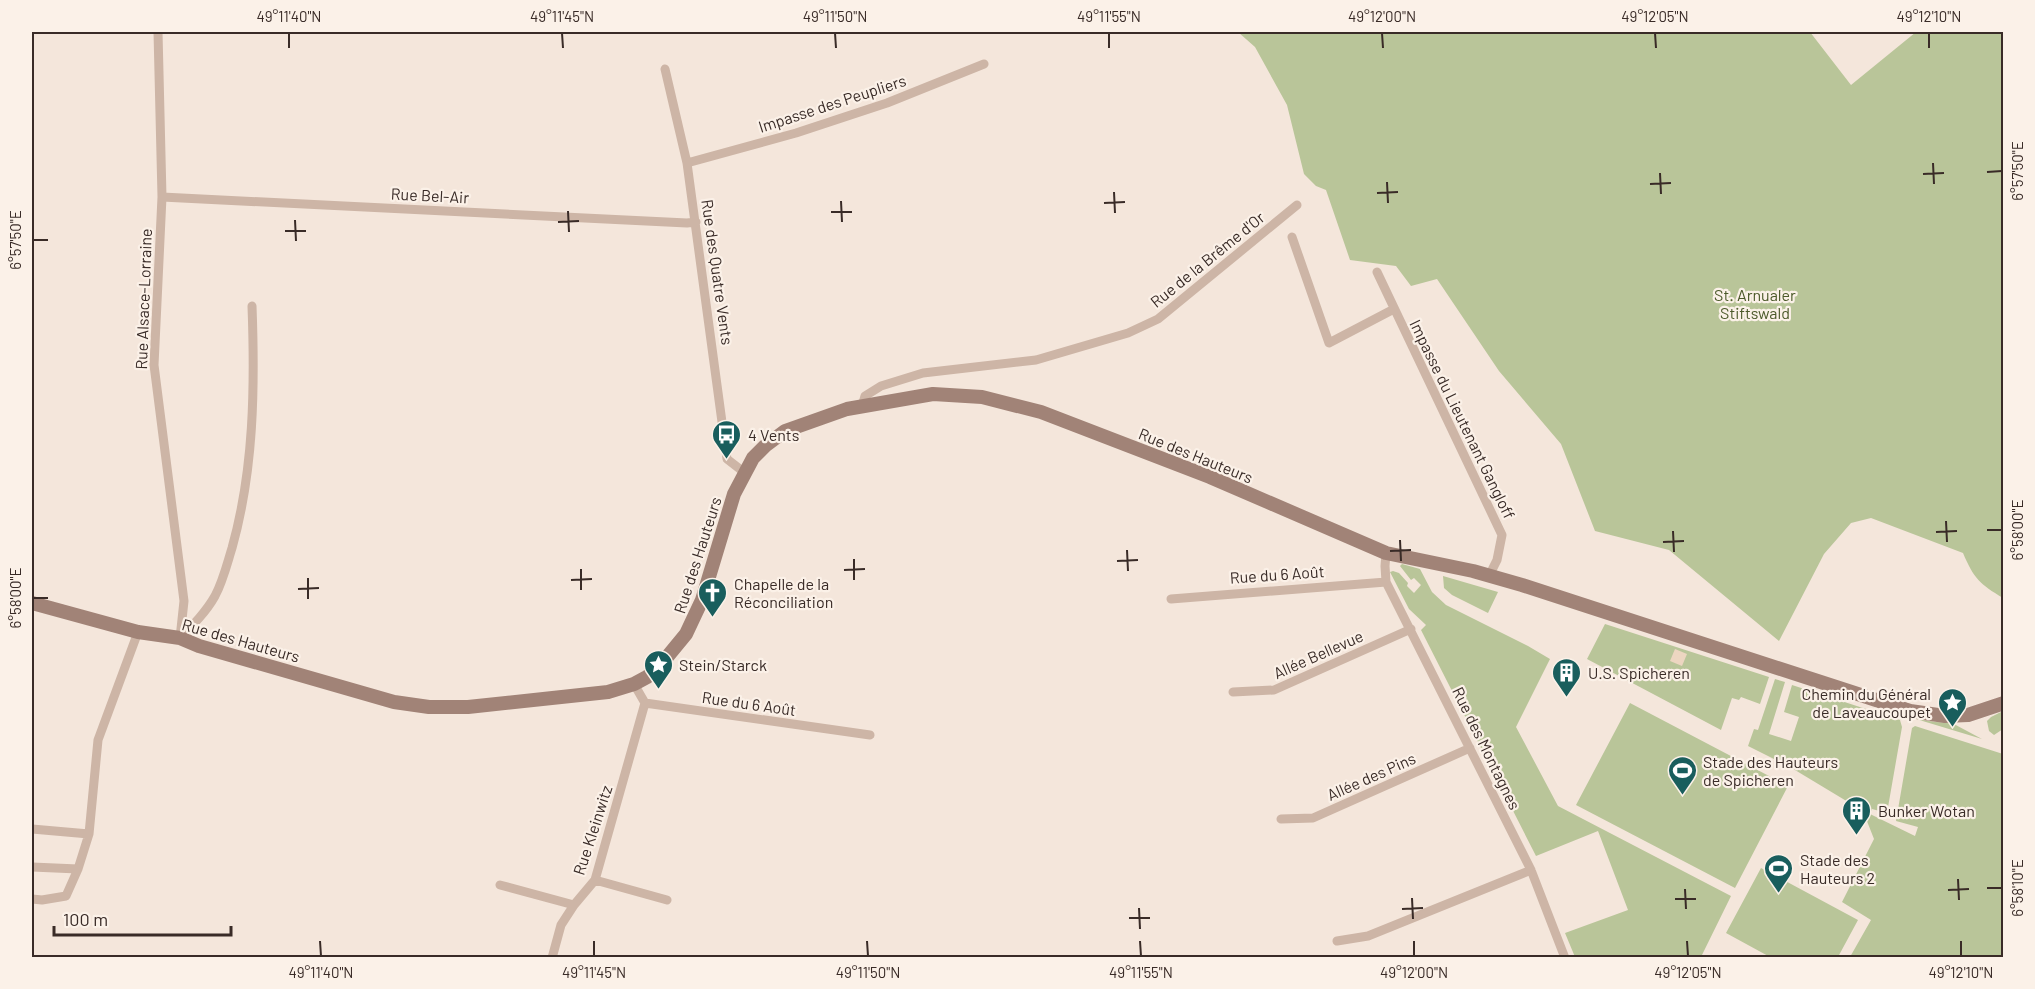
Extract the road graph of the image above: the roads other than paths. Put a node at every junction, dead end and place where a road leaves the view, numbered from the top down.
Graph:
1 (158, 32) edge
2 (984, 64) dead end
3 (664, 69) dead end
4 (687, 163) junction
5 (162, 196) junction
6 (1297, 205) dead end
7 (696, 222) junction
8 (1292, 237) dead end
9 (1377, 272) dead end
10 (252, 306) dead end
11 (1394, 309) junction
12 (862, 406) junction
13 (745, 473) junction
14 (1386, 553) junction
15 (1489, 576) junction
16 (1386, 582) junction
17 (1171, 599) dead end
18 (33, 608) edge
19 (1411, 629) junction
20 (138, 632) junction
21 (180, 638) junction
22 (634, 684) junction
23 (1233, 692) dead end
24 (645, 703) junction
25 (2004, 703) edge
26 (870, 735) dead end
27 (1470, 748) junction
28 (1281, 819) dead end
29 (32, 829) edge
30 (89, 834) junction
31 (32, 867) edge
32 (78, 868) junction
33 (1531, 870) junction
34 (595, 880) junction
35 (500, 885) dead end
36 (32, 899) edge
37 (667, 900) dead end
38 (574, 905) junction
39 (1337, 941) dead end
40 (552, 957) edge
41 (1565, 957) edge

1 - 5 street, Rue Alsace-Lorraine
2 - 4 street, Impasse des Peupliers
3 - 4 street, Rue des Quatre Vents
4 - 7 street, Rue des Quatre Vents
5 - 7 street, Rue Bel-Air
5 - 21 street, Rue Alsace-Lorraine
6 - 12 street, Rue de la Brême d'Or
7 - 13 street, Rue des Quatre Vents
8 - 11 street, Impasse du Lieutenant Gangloff
9 - 11 street, Impasse du Lieutenant Gangloff
10 - 21 street
11 - 15 street, Impasse du Lieutenant Gangloff
12 - 13 street, Rue des Hauteurs
12 - 14 street, Rue des Hauteurs
13 - 22 street, Rue des Hauteurs
14 - 15 street, Rue des Hauteurs
14 - 16 street, Rue des Montagnes
15 - 25 street, Rue des Hauteurs
16 - 17 street, Rue du 6 Août
16 - 19 street, Rue des Montagnes
18 - 20 street, Rue des Hauteurs
19 - 23 street, Allée Bellevue
19 - 27 street, Rue des Montagnes
20 - 21 street, Rue des Hauteurs
20 - 30 street
21 - 22 street, Rue des Hauteurs
22 - 24 street
24 - 26 street, Rue du 6 Août
24 - 34 street, Rue Kleinwitz
27 - 28 street, Allée des Pins
27 - 33 street, Rue des Montagnes
29 - 30 street
30 - 32 street
31 - 32 street
32 - 36 street
33 - 39 street
33 - 41 street, Rue des Montagnes
34 - 37 street
34 - 38 street, Rue Kleinwitz
35 - 38 street
38 - 40 street, Rue Kleinwitz

